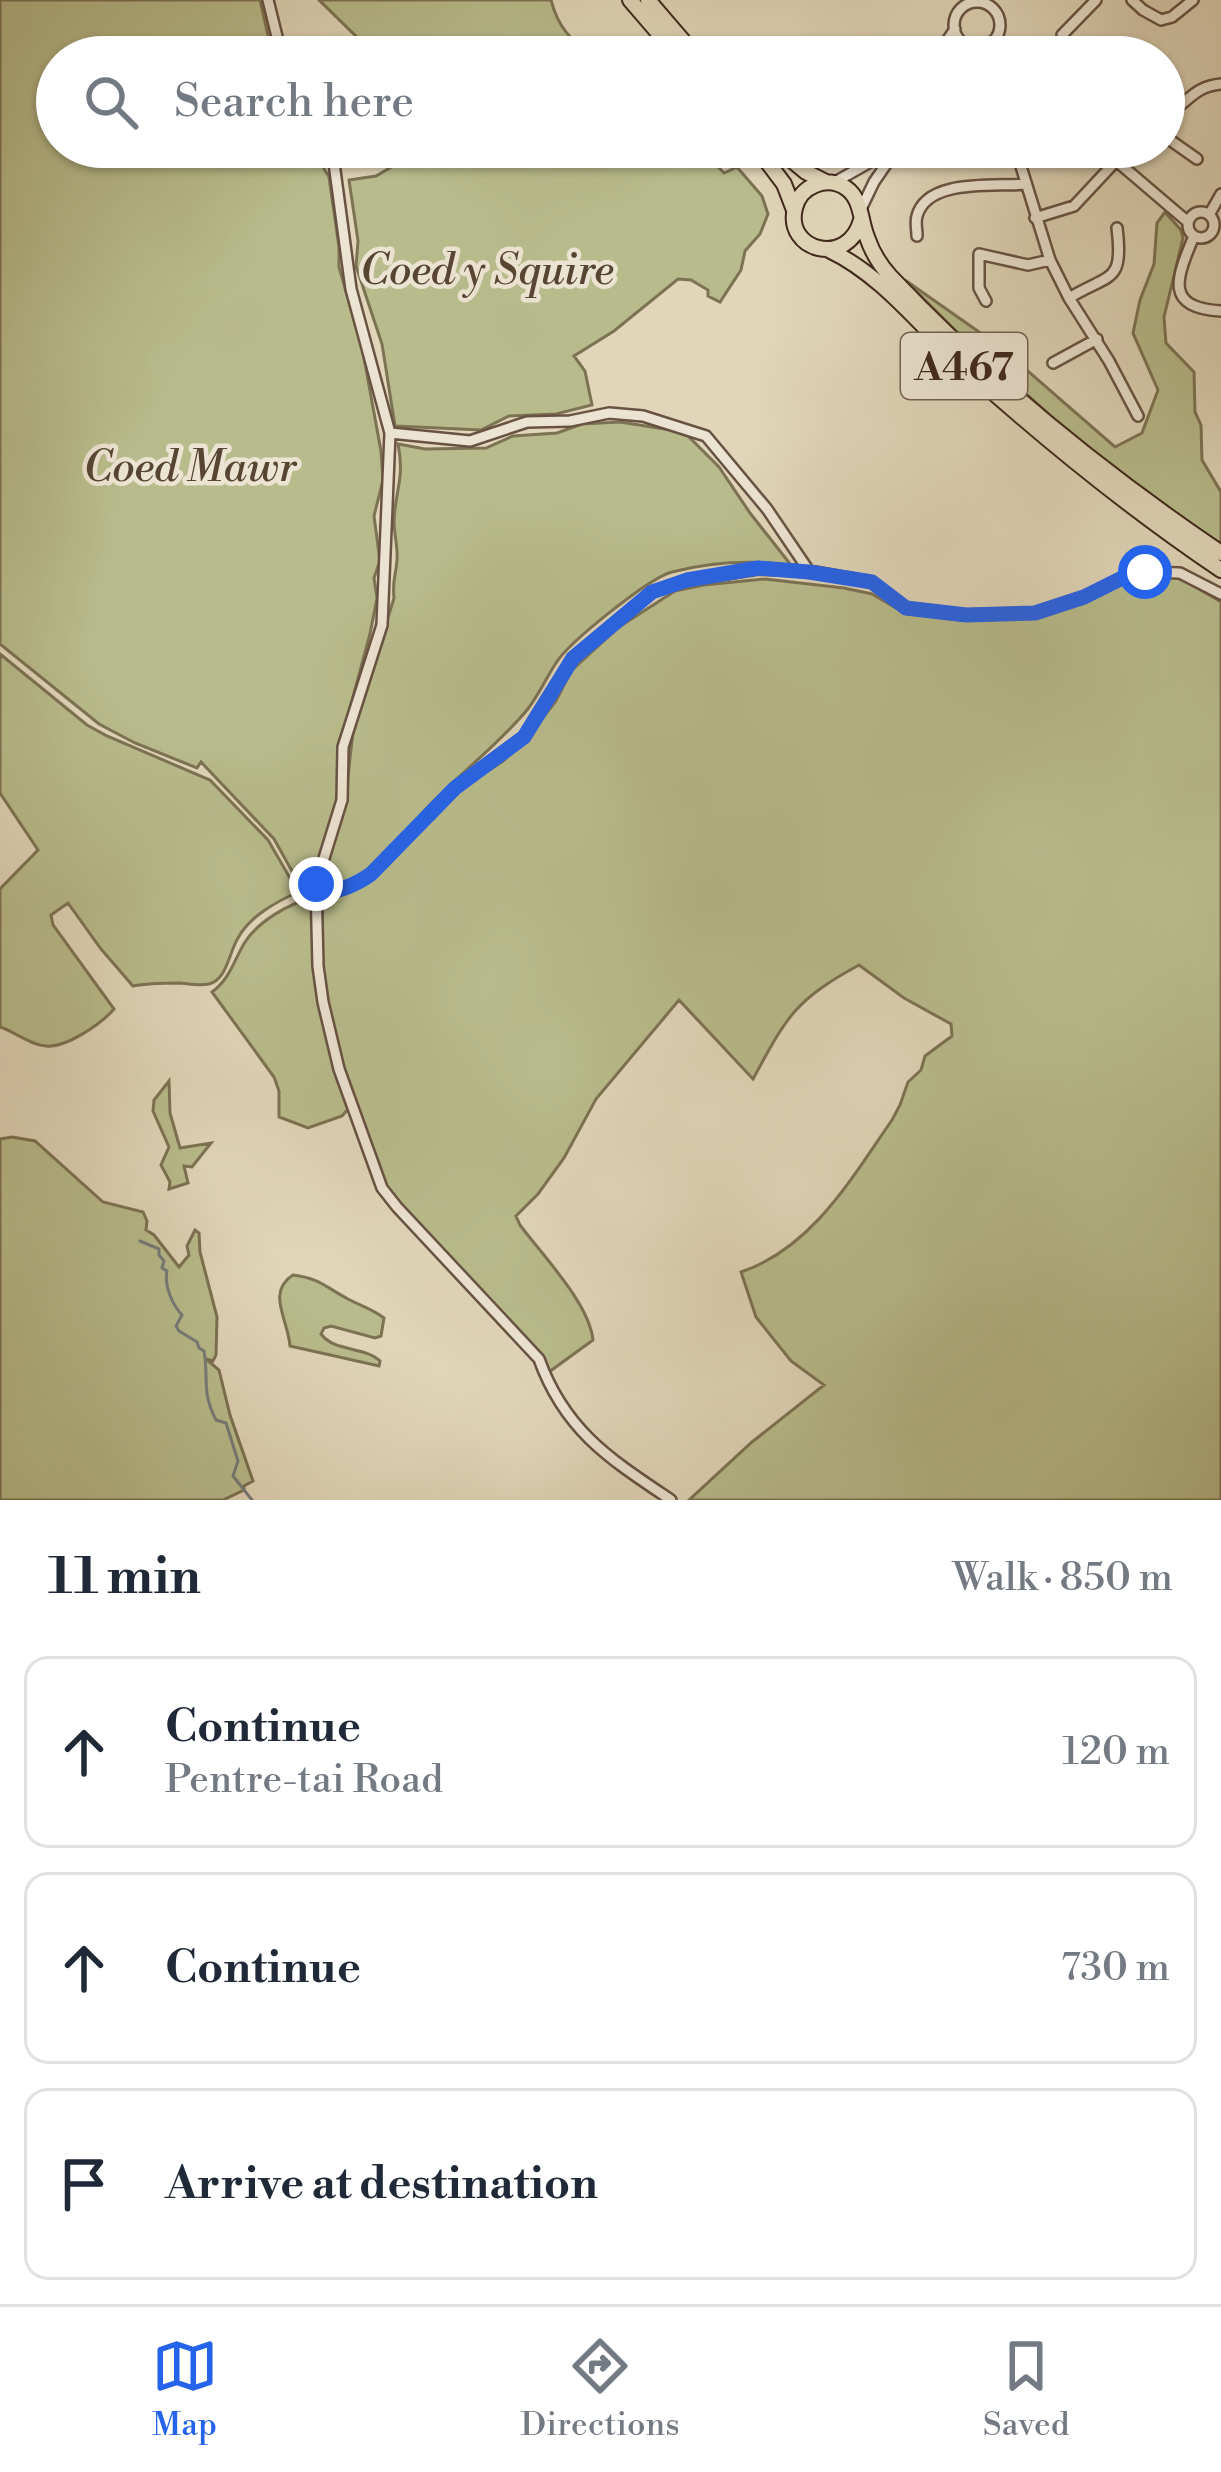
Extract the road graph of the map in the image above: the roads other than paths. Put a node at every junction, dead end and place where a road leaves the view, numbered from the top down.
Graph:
1 (268, 0) edge
2 (630, 0) edge
3 (648, 0) edge
4 (1004, 0) edge
5 (1096, 0) edge
6 (1132, 0) edge
7 (1193, 0) edge
8 (960, 3) edge
9 (994, 9) junction
10 (955, 28) junction
11 (1062, 35) dead end
12 (277, 36) edge
13 (661, 36) edge
14 (679, 36) edge
15 (950, 36) edge
16 (959, 36) edge
17 (996, 36) edge
18 (1221, 83) edge
19 (1185, 100) edge
20 (1185, 151) edge
21 (1197, 159) dead end
22 (335, 168) edge
23 (772, 168) edge
24 (801, 168) edge
25 (858, 168) edge
26 (884, 168) edge
27 (1020, 168) edge
28 (1109, 168) edge
29 (1124, 168) edge
30 (830, 182) junction
31 (1024, 184) junction
32 (1221, 194) edge
33 (794, 210) junction
34 (861, 215) junction
35 (1210, 215) junction
36 (1035, 218) junction
37 (1188, 222) junction
38 (1117, 228) dead end
39 (1210, 233) junction
40 (916, 236) dead end
41 (1194, 236) junction
42 (1221, 242) edge
43 (829, 250) junction
44 (1050, 260) junction
45 (1069, 298) junction
46 (986, 301) dead end
47 (1221, 311) edge
48 (1097, 339) junction
49 (1053, 363) dead end
50 (1122, 388) junction
51 (1110, 394) dead end
52 (1138, 416) dead end
53 (390, 434) junction
54 (1221, 553) edge
55 (1221, 570) edge
56 (809, 572) junction
57 (1221, 594) edge
58 (316, 893) junction
59 (670, 1500) edge

1 - 12 street
2 - 13 main road
3 - 14 main road
4 - 9 street
5 - 11 street
6 - 7 street
8 - 9 street
8 - 10 street
9 - 17 street
10 - 15 street
10 - 16 street
18 - 19 street
20 - 21 street
22 - 53 street
23 - 33 main road
24 - 30 main road
25 - 30 street
26 - 34 street
27 - 31 street
28 - 36 street
29 - 37 street
30 - 33 main road
30 - 34 main road
31 - 36 street
31 - 40 street
32 - 35 street
33 - 43 main road
34 - 43 main road
34 - 54 main road, A467
35 - 37 street
35 - 39 street
36 - 44 street
37 - 41 street
38 - 45 street
39 - 41 street
39 - 42 street
41 - 47 street
43 - 55 main road, A467
44 - 45 street
44 - 46 street
45 - 48 street
48 - 49 street
48 - 50 street
50 - 51 street
50 - 52 street
53 - 56 street
53 - 58 street
56 - 57 street
56 - 58 street
58 - 59 street

